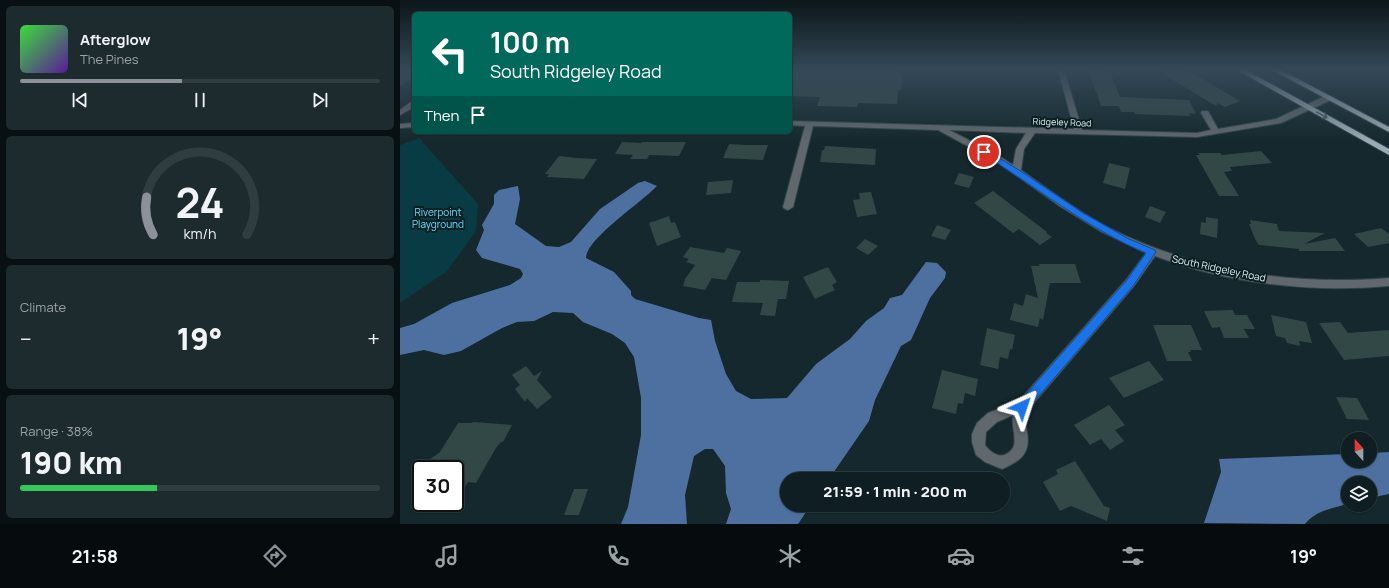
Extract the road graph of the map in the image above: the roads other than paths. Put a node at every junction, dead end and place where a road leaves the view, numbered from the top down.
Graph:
1 (1068, 93) edge
2 (1283, 93) edge
3 (1320, 93) edge
4 (1328, 98) junction
5 (412, 105) edge
6 (1308, 107) junction
7 (401, 112) edge
8 (412, 112) edge
9 (1205, 113) dead end
10 (792, 123) edge
11 (810, 123) junction
12 (412, 125) edge
13 (400, 126) edge
14 (940, 128) junction
15 (1389, 130) edge
16 (1032, 131) junction
17 (1080, 132) junction
18 (1216, 132) junction
19 (1389, 152) edge
20 (1017, 171) junction
21 (788, 207) dead end
22 (1152, 252) junction
23 (1389, 282) edge
24 (1022, 407) junction

1 - 17 street
2 - 6 main road
3 - 4 main road
4 - 6 street, Ridgeley Road
4 - 15 main road
5 - 7 street
6 - 18 street, Ridgeley Road
6 -> 19 main road
7 - 8 street
9 - 18 street
10 - 11 street, Ridgeley Road
11 - 14 street, Ridgeley Road
11 - 21 street
12 - 13 street
14 - 16 street, Ridgeley Road
14 - 20 street, South Ridgeley Road
16 - 17 street, Ridgeley Road
16 - 20 street
17 - 18 street, Ridgeley Road
20 - 22 street, South Ridgeley Road
22 - 23 street, South Ridgeley Road
22 - 24 street
24 - 24 street

